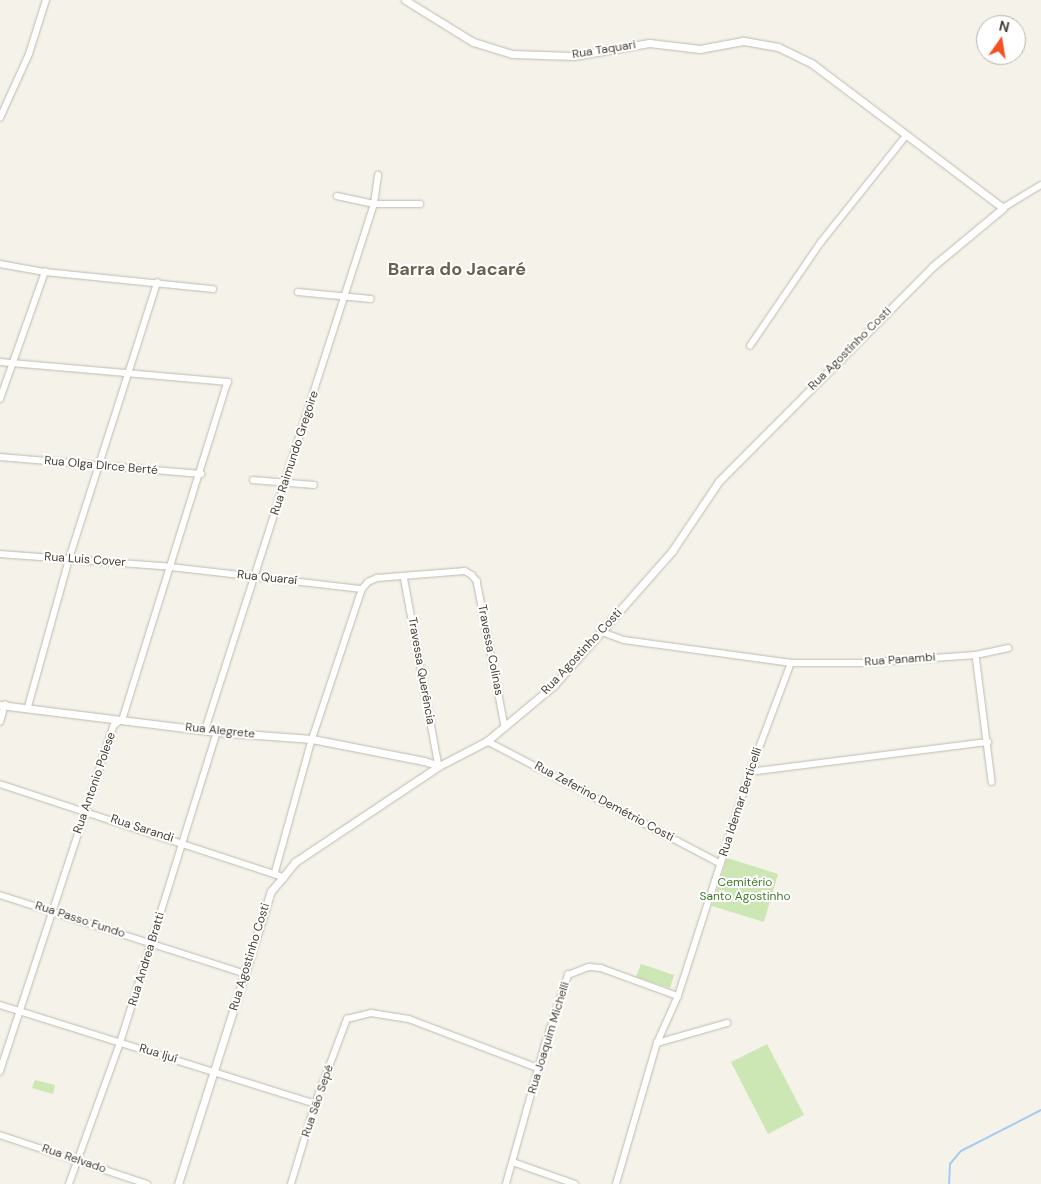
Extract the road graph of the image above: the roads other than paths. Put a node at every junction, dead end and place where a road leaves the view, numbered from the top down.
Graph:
1 (46, 0) edge
2 (405, 0) edge
3 (0, 118) edge
4 (906, 136) junction
5 (378, 175) dead end
6 (1041, 185) edge
7 (337, 196) dead end
8 (374, 204) junction
9 (420, 204) dead end
10 (1003, 208) junction
11 (0, 264) edge
12 (45, 272) junction
13 (157, 283) junction
14 (213, 289) dead end
15 (298, 292) dead end
16 (344, 295) junction
17 (371, 299) dead end
18 (750, 346) dead end
19 (0, 362) edge
20 (12, 364) junction
21 (128, 375) junction
22 (0, 399) edge
23 (0, 457) edge
24 (98, 465) junction
25 (201, 474) junction
26 (253, 480) dead end
27 (286, 482) junction
28 (314, 485) dead end
29 (0, 554) edge
30 (69, 559) junction
31 (171, 567) junction
32 (404, 576) junction
33 (254, 577) junction
34 (362, 589) junction
35 (602, 632) junction
36 (1008, 648) dead end
37 (976, 655) junction
38 (791, 663) junction
39 (2, 705) edge
40 (28, 708) junction
41 (123, 719) junction
42 (0, 722) edge
43 (505, 728) junction
44 (205, 730) junction
45 (217, 732) junction
46 (312, 739) junction
47 (487, 740) junction
48 (988, 742) junction
49 (439, 766) junction
50 (750, 772) junction
51 (992, 782) dead end
52 (0, 784) edge
53 (86, 812) junction
54 (183, 842) junction
55 (721, 864) junction
56 (275, 872) junction
57 (283, 877) junction
58 (0, 895) edge
59 (52, 911) junction
60 (152, 943) junction
61 (246, 974) junction
62 (678, 996) junction
63 (0, 1005) edge
64 (20, 1011) junction
65 (728, 1023) dead end
66 (120, 1043) junction
67 (657, 1043) junction
68 (538, 1068) junction
69 (214, 1071) junction
70 (0, 1072) edge
71 (315, 1104) junction
72 (0, 1135) edge
73 (77, 1159) junction
74 (514, 1162) junction
75 (69, 1184) edge
76 (147, 1184) edge
77 (178, 1184) edge
78 (292, 1184) edge
79 (506, 1184) edge
80 (575, 1184) edge
81 (616, 1184) edge

1 - 3 street
2 - 4 street, Rua Taquari
4 - 10 street, Rua Taquari
4 - 18 street
5 - 8 street, Rua Raimundo Gregoire
6 - 10 street
7 - 8 street
8 - 9 street
8 - 16 street, Rua Raimundo Gregoire
10 - 35 street, Rua Agostinho Costi
11 - 12 street
12 - 13 street
12 - 20 street
13 - 14 street
13 - 21 street
15 - 16 street
16 - 17 street
16 - 27 street, Rua Raimundo Gregoire
19 - 20 street
20 - 21 street
20 - 22 street
21 - 24 street
21 - 25 street, Rua Antonio Polese
23 - 24 street, Rua Olga DIrce Berté
24 - 25 street, Rua Olga DIrce Berté
24 - 30 street
25 - 31 street, Rua Antonio Polese
26 - 27 street
27 - 28 street
27 - 33 street, Rua Raimundo Gregoire
29 - 30 street, Rua Luis Cover
30 - 31 street, Rua Luis Cover
30 - 40 street
31 - 33 street, Rua Quaraí
31 - 41 street, Rua Antonio Polese
32 - 34 street
32 - 43 street, Travessa Colinas
32 - 49 street, Travessa Querência
33 - 34 street, Rua Quaraí
33 - 44 street, Rua Raimundo Gregoire
34 - 46 street
35 - 38 street, Rua Panambi
35 - 43 street, Rua Agostinho Costi
36 - 37 street, Rua Panambi
37 - 38 street, Rua Panambi
37 - 48 street
38 - 50 street, Rua Idemar Berticelli
39 - 40 street, Rua Alegrete
39 - 42 street
40 - 41 street, Rua Alegrete
41 - 44 street, Rua Alegrete
41 - 53 street, Rua Antonio Polese
43 - 47 street, Rua Agostinho Costi
44 - 45 street, Rua Alegrete
45 - 46 street, Rua Alegrete
45 - 54 street, Rua Andrea Bratti
46 - 49 street, Rua Alegrete
46 - 56 street
47 - 49 street, Rua Agostinho Costi
47 - 55 street, Rua Zeferino Demétrio Costi
48 - 50 street
48 - 51 street
49 - 57 street, Rua Agostinho Costi
50 - 55 street, Rua Idemar Berticelli
52 - 53 street, Rua Sarandi
53 - 54 street, Rua Sarandi
53 - 59 street, Rua Antonio Polese
54 - 56 street, Rua Sarandi
54 - 60 street, Rua Andrea Bratti
55 - 62 street, Rua Idemar Berticelli
56 - 57 street, Rua Sarandi
57 - 61 street, Rua Agostinho Costi
58 - 59 street, Rua Passo Fundo
59 - 60 street, Rua Passo Fundo
59 - 64 street, Rua Antonio Polese
60 - 61 street, Rua Passo Fundo
60 - 66 street, Rua Andrea Bratti
61 - 69 street, Rua Agostinho Costi
62 - 67 street, Rua Idemar Berticelli
62 - 68 street, Rua Joaquim Michelli
63 - 64 street, Rua Ijuí
64 - 66 street, Rua Ijuí
64 - 70 street, Rua Antonio Polese
65 - 67 street
66 - 69 street, Rua Ijuí
66 - 73 street, Rua Andrea Bratti
67 - 81 street, Rua Idemar Berticelli
68 - 71 street, Rua São Sepé
68 - 74 street, Rua Joaquim Michelli
69 - 71 street, Rua Ijuí
69 - 77 street, Rua Agostinho Costi
71 - 78 street, Rua São Sepé
72 - 73 street, Rua Relvado
73 - 75 street, Rua Andrea Bratti
73 - 76 street, Rua Relvado
74 - 79 street, Rua Joaquim Michelli
74 - 80 street

